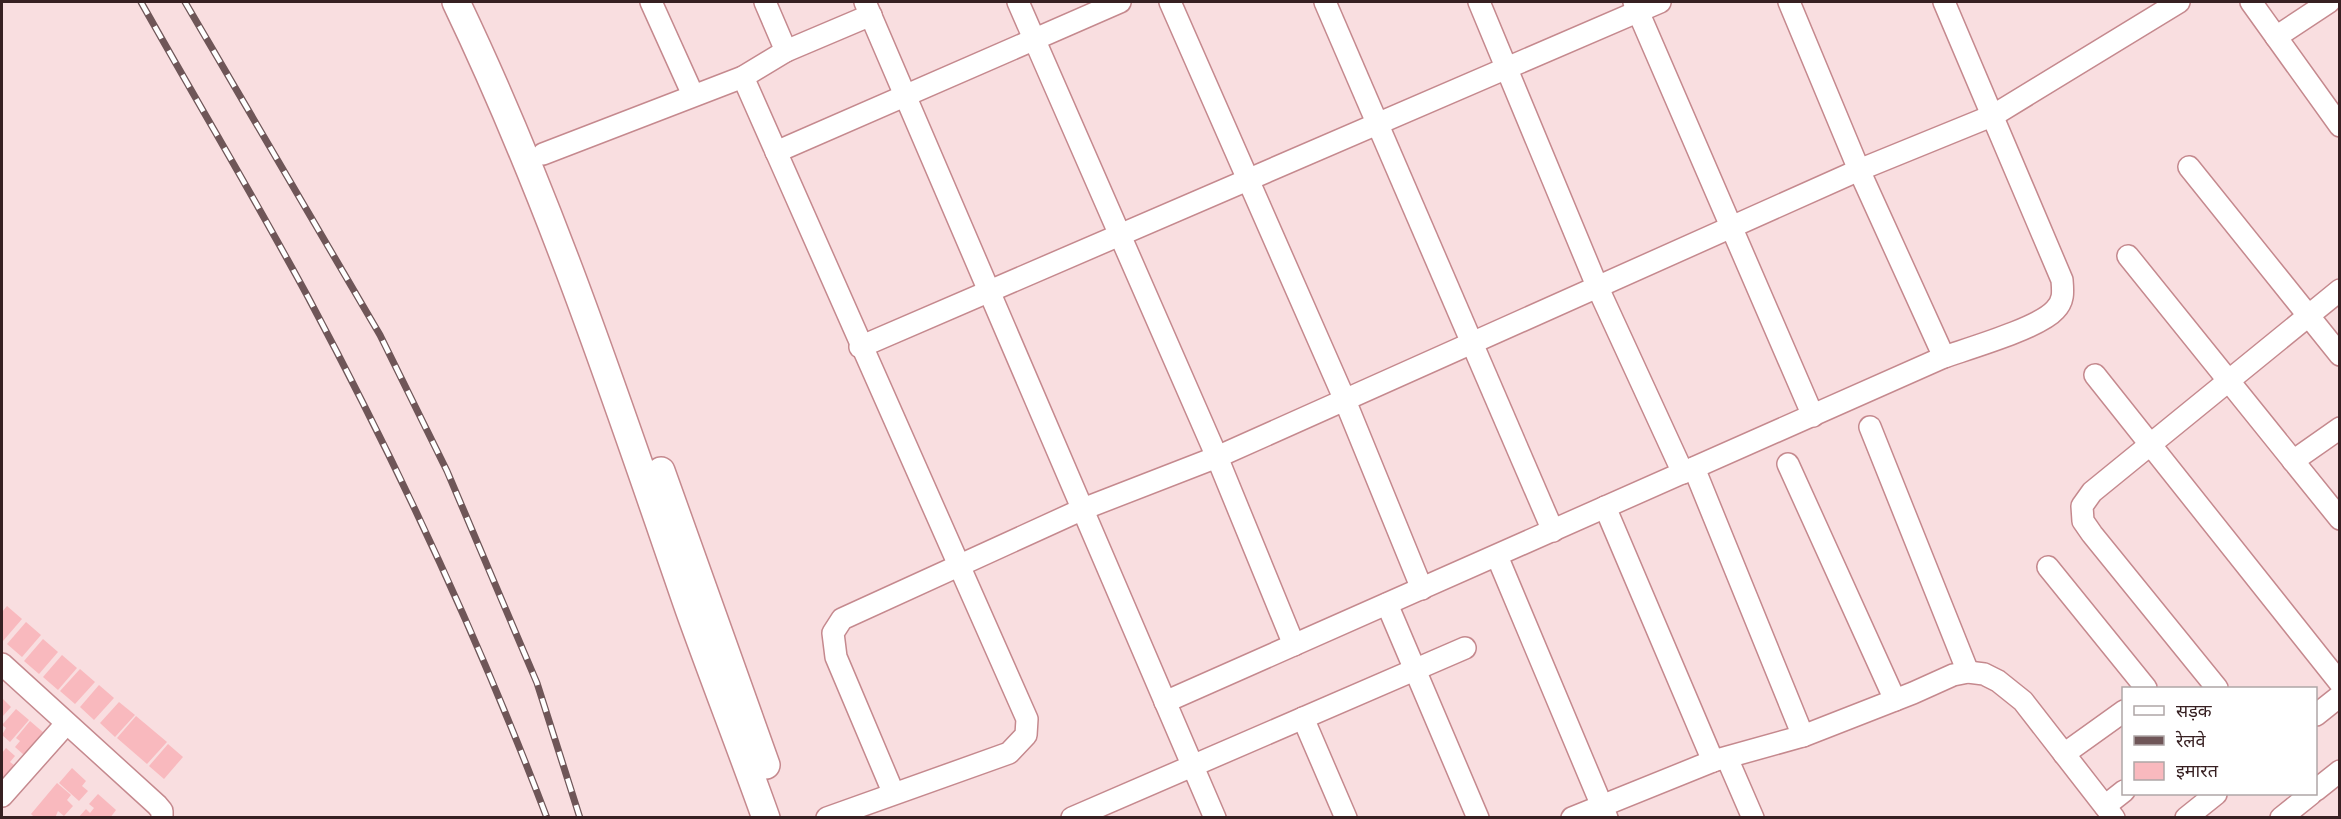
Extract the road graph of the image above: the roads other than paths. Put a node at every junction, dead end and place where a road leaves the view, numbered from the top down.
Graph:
1 (456, 2) edge
2 (475, 2) edge
3 (651, 2) edge
4 (765, 2) edge
5 (1018, 2) edge
6 (1120, 2) edge
7 (1170, 2) edge
8 (1325, 2) edge
9 (1479, 2) edge
10 (1660, 2) edge
11 (1789, 2) edge
12 (1944, 2) edge
13 (2179, 2) edge
14 (2251, 2) edge
15 (2329, 2) edge
16 (1636, 6) edge
17 (868, 8) edge
18 (2276, 37) junction
19 (1034, 39) junction
20 (786, 51) junction
21 (1508, 68) junction
22 (743, 77) junction
23 (693, 95) junction
24 (905, 96) junction
25 (1994, 115) junction
26 (2338, 121) edge
27 (1378, 124) junction
28 (776, 152) junction
29 (543, 154) junction
30 (2189, 167) dead end
31 (1859, 170) junction
32 (1246, 180) junction
33 (1730, 226) junction
34 (1118, 236) junction
35 (2128, 256) dead end
36 (1597, 286) junction
37 (989, 291) junction
38 (2340, 291) edge
39 (2308, 316) junction
40 (1473, 340) junction
41 (860, 347) junction
42 (2340, 355) edge
43 (1944, 357) junction
44 (2095, 375) dead end
45 (2229, 381) junction
46 (1344, 398) junction
47 (1813, 416) junction
48 (1870, 427) dead end
49 (2340, 428) edge
50 (2150, 445) junction
51 (1216, 457) junction
52 (2293, 461) junction
53 (1788, 464) dead end
54 (1689, 471) junction
55 (1605, 507) junction
56 (1083, 509) junction
57 (2340, 519) edge
58 (1553, 531) junction
59 (1497, 556) junction
60 (959, 565) junction
61 (2049, 567) dead end
62 (1422, 589) junction
63 (1386, 604) junction
64 (1294, 645) junction
65 (1465, 648) dead end
66 (2, 664) edge
67 (1414, 670) junction
68 (1968, 672) junction
69 (2340, 683) edge
70 (2145, 687) edge
71 (2216, 687) edge
72 (2340, 696) edge
73 (1895, 700) junction
74 (1165, 702) junction
75 (2122, 712) edge
76 (2317, 714) edge
77 (1303, 718) junction
78 (66, 724) junction
79 (1803, 736) junction
80 (2064, 754) junction
81 (1720, 759) junction
82 (1192, 766) junction
83 (2340, 771) edge
84 (2317, 789) edge
85 (893, 792) junction
86 (2122, 794) edge
87 (2215, 795) edge
88 (2310, 795) edge
89 (2, 796) edge
90 (1604, 811) edge
91 (2109, 812) edge
92 (1081, 816) edge
93 (162, 818) edge
94 (766, 818) edge
95 (785, 818) edge
96 (826, 818) edge
97 (1215, 818) edge
98 (1346, 818) edge
99 (1478, 818) edge
100 (1572, 818) edge
101 (1753, 818) edge
102 (2186, 818) edge
103 (2281, 818) edge

1 - 94 street
2 - 29 street
3 - 23 street
4 - 20 street
5 - 19 street
6 - 19 street
7 - 32 street
8 - 27 street
9 - 21 street
10 - 16 street
11 - 31 street
12 - 25 street
13 - 25 street
14 - 18 street
15 - 18 street
16 - 21 street
16 - 33 street
17 - 20 street
17 - 24 street
18 - 26 street
19 - 24 street
19 - 34 street
20 - 22 street
21 - 27 street
21 - 36 street
22 - 23 street
22 - 28 street
23 - 29 street
24 - 28 street
24 - 37 street
25 - 31 street
25 - 43 street
27 - 32 street
27 - 40 street
28 - 41 street
29 - 95 street
30 - 39 street
31 - 33 street
31 - 43 street
32 - 34 street
32 - 46 street
33 - 36 street
33 - 47 street
34 - 37 street
34 - 51 street
35 - 45 street
36 - 40 street
36 - 54 street
37 - 41 street
37 - 56 street
38 - 39 street
39 - 42 street
39 - 45 street
40 - 46 street
40 - 58 street
41 - 60 street
43 - 47 street
44 - 50 street
45 - 50 street
45 - 52 street
46 - 51 street
46 - 62 street
47 - 54 street
48 - 68 street
49 - 52 street
50 - 69 street
50 - 71 street
51 - 56 street
51 - 64 street
52 - 57 street
53 - 73 street
54 - 55 street
54 - 79 street
55 - 58 street
55 - 81 street
56 - 60 street
56 - 74 street
58 - 59 street
59 - 62 street
59 - 90 street
60 - 85 street
60 - 85 street
61 - 70 street
62 - 63 street
63 - 64 street
63 - 67 street
64 - 74 street
65 - 67 street
66 - 78 street
67 - 77 street
67 - 99 street
68 - 73 street
68 - 80 street
72 - 76 street
73 - 79 street
74 - 82 street
75 - 80 street
77 - 82 street
77 - 98 street
78 - 89 street
78 - 93 street
79 - 81 street
80 - 91 street
81 - 90 street
81 - 101 street
82 - 92 street
82 - 97 street
83 - 84 street
85 - 96 street
86 - 91 street
87 - 102 street
88 - 103 street
90 - 100 street

